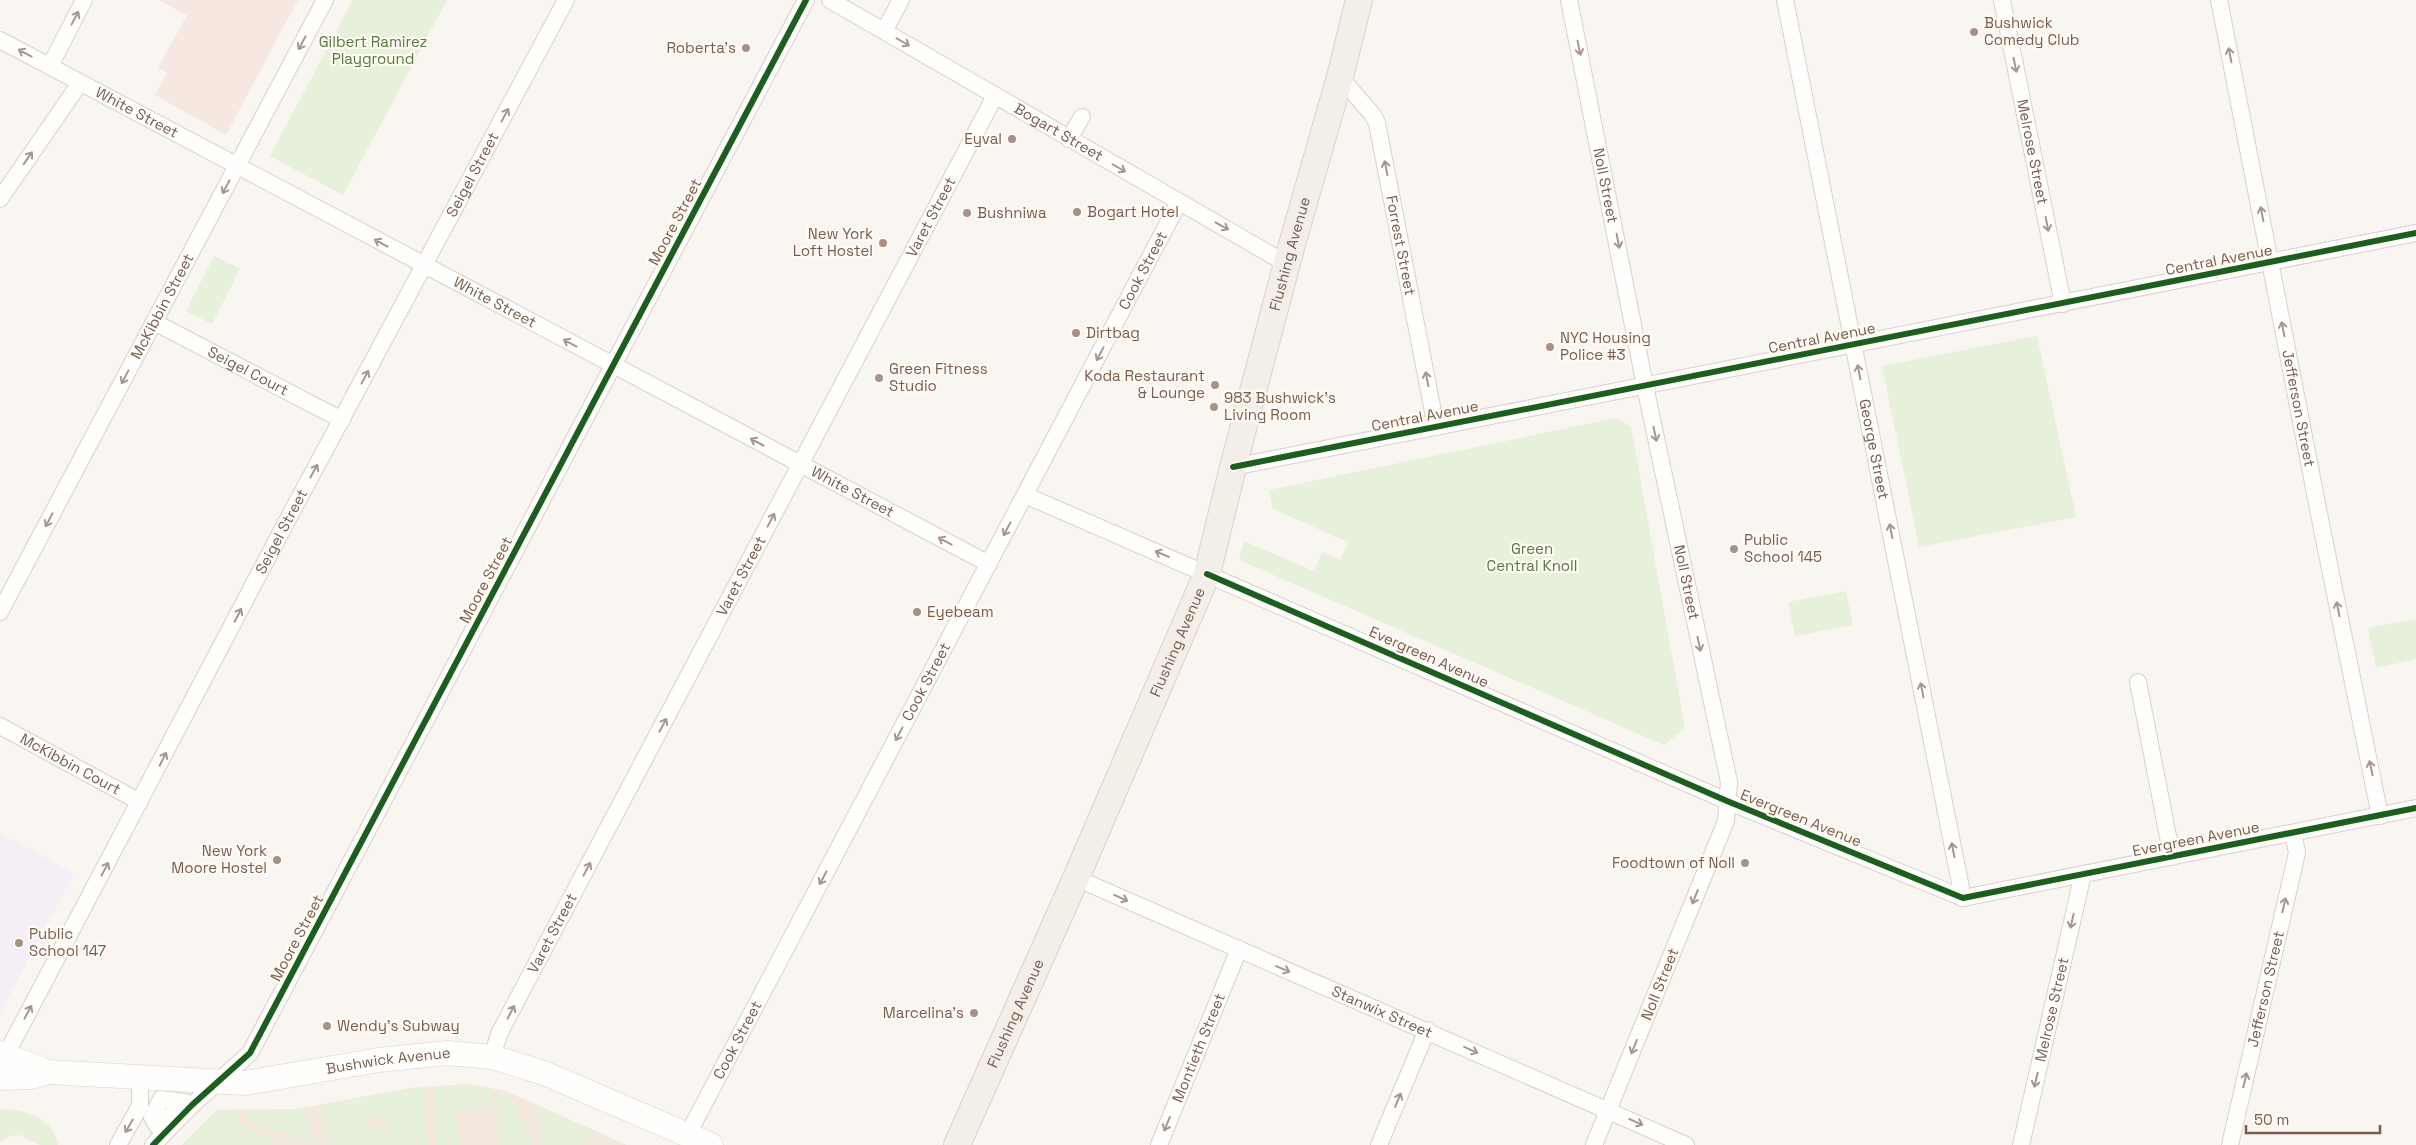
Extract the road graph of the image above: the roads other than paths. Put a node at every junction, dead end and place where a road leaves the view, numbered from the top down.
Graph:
1 (84, 0) edge
2 (324, 0) edge
3 (566, 0) edge
4 (806, 0) edge
5 (830, 0) edge
6 (901, 0) edge
7 (1359, 0) edge
8 (1569, 0) edge
9 (1785, 0) edge
10 (2002, 0) edge
11 (2219, 0) edge
12 (884, 31) junction
13 (0, 40) edge
14 (50, 66) junction
15 (1340, 77) junction
16 (80, 83) junction
17 (995, 96) junction
18 (1082, 117) dead end
19 (1069, 140) junction
20 (237, 166) junction
21 (0, 198) edge
22 (1179, 202) junction
23 (2416, 233) edge
24 (2271, 262) junction
25 (1287, 264) junction
26 (424, 266) junction
27 (2063, 304) junction
28 (154, 322) junction
29 (1854, 345) junction
30 (613, 366) junction
31 (1645, 386) junction
32 (342, 420) junction
33 (1436, 427) junction
34 (800, 464) junction
35 (1233, 467) junction
36 (1025, 495) junction
37 (989, 564) junction
38 (1207, 574) junction
39 (0, 612) edge
40 (2138, 682) dead end
41 (0, 726) edge
42 (1727, 801) junction
43 (140, 802) junction
44 (2416, 808) edge
45 (2380, 816) junction
46 (2293, 833) junction
47 (2172, 857) junction
48 (2082, 874) junction
49 (1076, 878) junction
50 (1963, 898) junction
51 (1239, 949) junction
52 (1426, 1030) junction
53 (492, 1057) junction
54 (2, 1058) edge
55 (48, 1072) junction
56 (140, 1077) junction
57 (0, 1078) edge
58 (219, 1082) junction
59 (1608, 1110) junction
60 (688, 1134) junction
61 (118, 1145) edge
62 (153, 1145) edge
63 (711, 1145) edge
64 (957, 1145) edge
65 (1159, 1145) edge
66 (1379, 1145) edge
67 (1594, 1145) edge
68 (1686, 1145) edge
69 (2021, 1145) edge
70 (2230, 1145) edge

14 -> 1 street
2 -> 20 street, McKibbin Street
26 -> 3 street, Seigel Street
4 - 30 street, Moore Street
5 - 12 street, Bogart Street
6 - 12 street
7 - 15 main road, Flushing Avenue
8 -> 31 street, Noll Street
9 - 29 street, George Street
10 -> 27 street, Melrose Street
24 -> 11 street, Jefferson Street
12 -> 17 street, Bogart Street
14 -> 13 street, White Street
14 - 16 street, White Street
15 - 25 main road, Flushing Avenue
33 -> 15 street, Forrest Street
16 - 20 street, White Street
21 -> 16 street
17 - 19 street, Bogart Street
17 - 34 street, Varet Street
18 - 19 street
19 -> 22 street, Bogart Street
26 -> 20 street, White Street
20 -> 28 street, McKibbin Street
22 -> 25 street, Bogart Street
22 -> 36 street, Cook Street
23 - 24 street, Central Avenue
24 - 27 street, Central Avenue
45 -> 24 street, Jefferson Street
25 - 35 main road, Flushing Avenue
30 -> 26 street, White Street
32 -> 26 street, Seigel Street
27 - 29 street, Central Avenue
28 - 32 street, Seigel Court
28 -> 39 street, McKibbin Street
29 - 31 street, Central Avenue
50 -> 29 street, George Street
34 -> 30 street, White Street
30 - 58 street, Moore Street
31 - 33 street, Central Avenue
31 -> 42 street, Noll Street
43 -> 32 street, Seigel Street
33 - 35 street, Central Avenue
37 -> 34 street, White Street
53 -> 34 street, Varet Street
35 - 38 main road, Flushing Avenue
36 -> 37 street, Cook Street
38 -> 36 street, Evergreen Avenue
37 -> 60 street, Cook Street
38 - 42 street, Evergreen Avenue
38 - 49 main road, Flushing Avenue
40 - 47 street
41 - 43 street, McKibbin Court
42 - 50 street, Evergreen Avenue
42 -> 59 street, Noll Street
54 -> 43 street, Seigel Street
44 - 45 street, Evergreen Avenue
45 - 46 street, Evergreen Avenue
46 - 47 street, Evergreen Avenue
70 -> 46 street, Jefferson Street
47 - 48 street, Evergreen Avenue
48 - 50 street, Evergreen Avenue
48 -> 69 street, Melrose Street
49 -> 51 street, Stanwix Street
49 - 64 main road, Flushing Avenue
51 -> 52 street, Stanwix Street
51 -> 65 street, Montieth Street
52 -> 59 street, Stanwix Street
66 -> 52 street
53 - 58 main road, Bushwick Avenue
53 - 60 main road, Bushwick Avenue
54 - 55 main road, Bushwick Avenue
55 - 56 main road, Bushwick Avenue
55 - 57 main road, Bushwick Avenue
56 - 58 main road, Bushwick Avenue
56 -> 61 street
58 - 62 street, Moore Street
59 - 67 street, Noll Street
59 -> 68 street, Stanwix Street
60 - 63 main road, Bushwick Avenue

